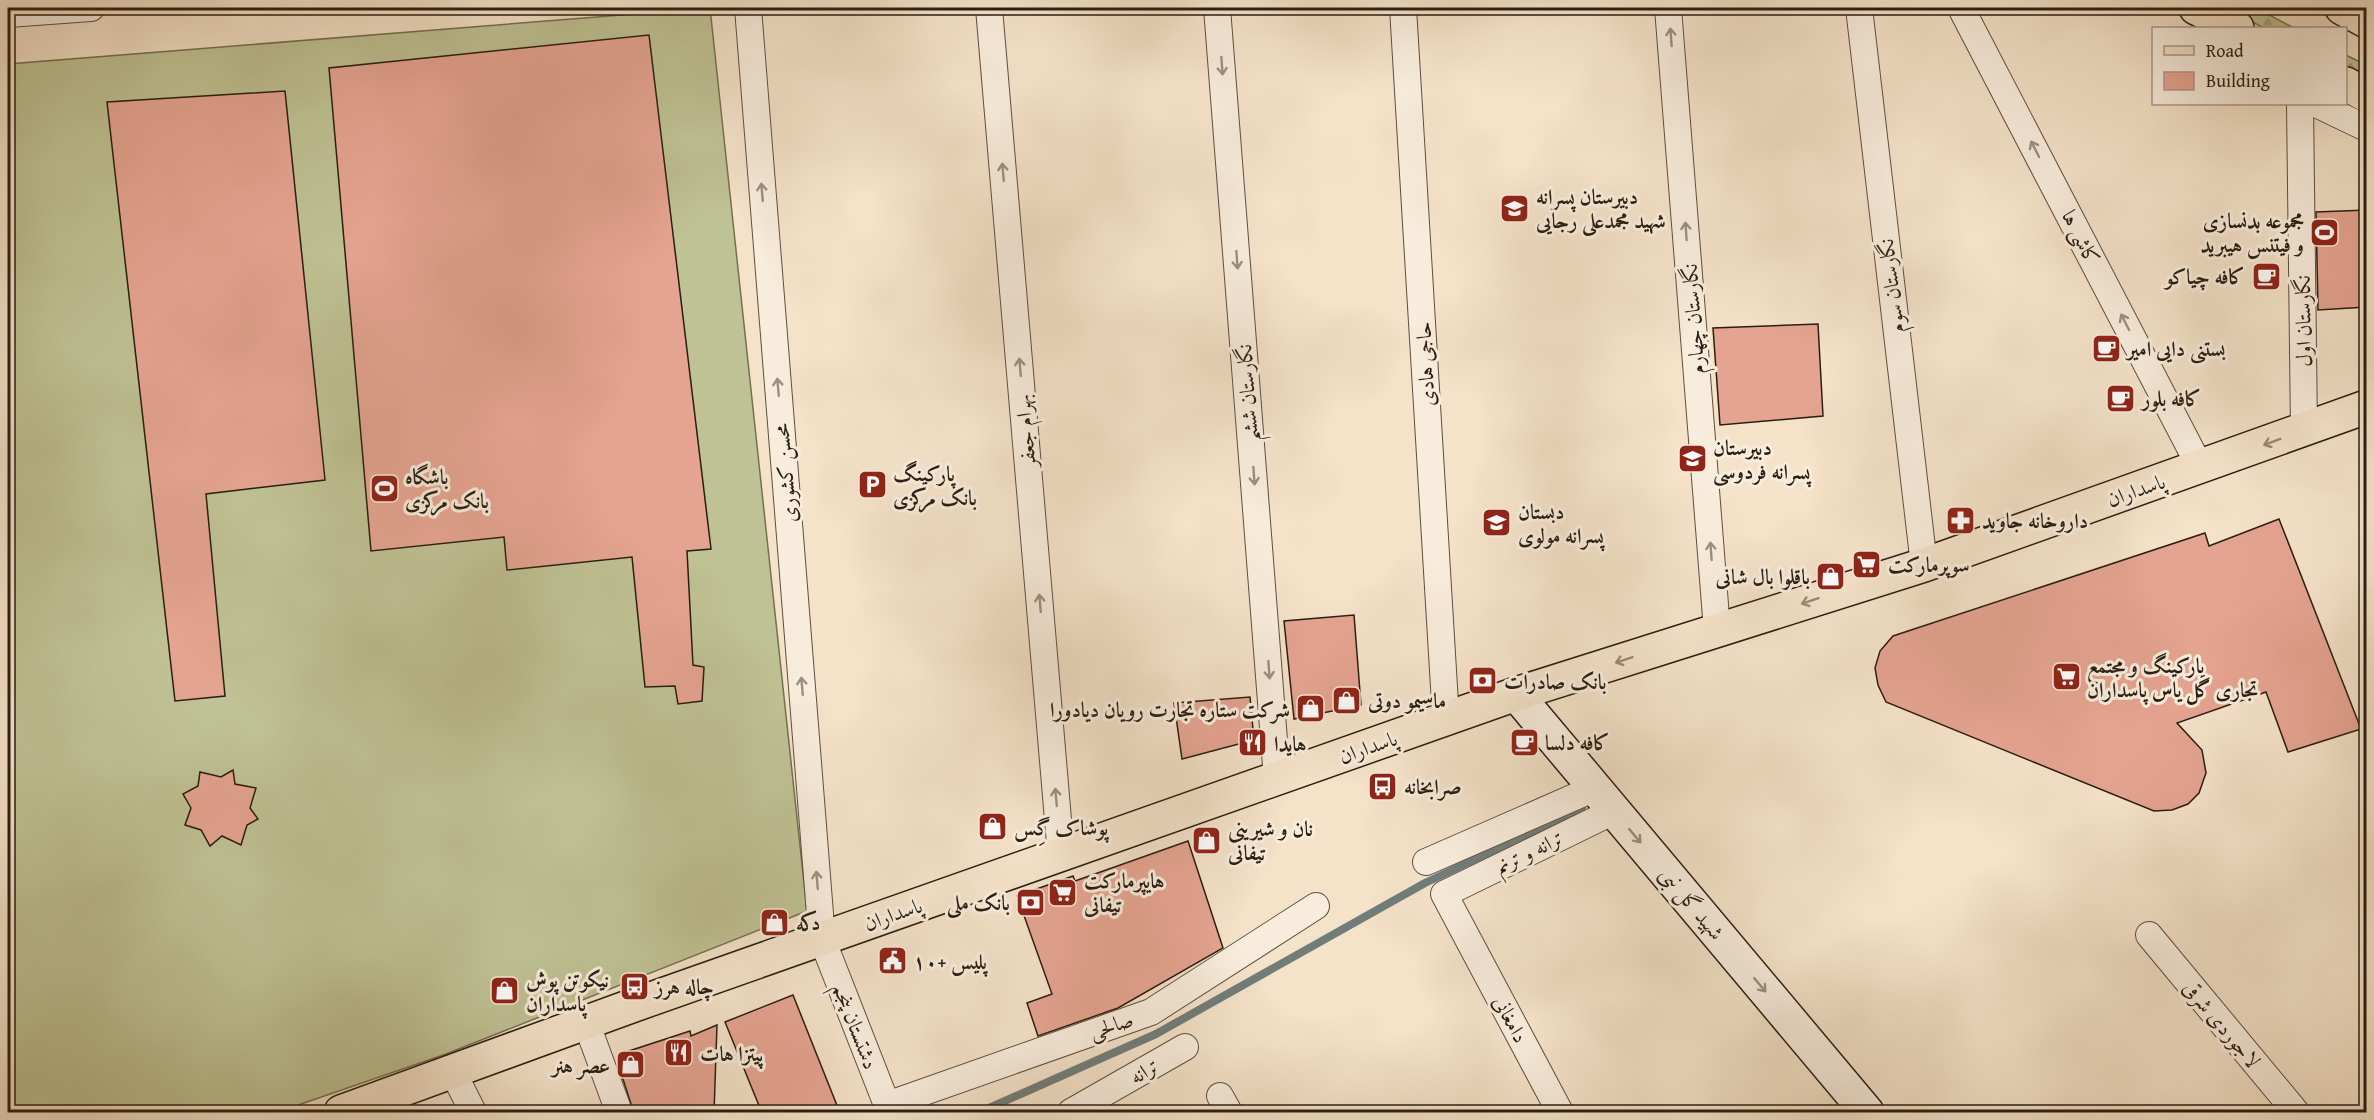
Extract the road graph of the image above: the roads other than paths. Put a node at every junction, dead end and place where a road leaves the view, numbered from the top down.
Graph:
1 (92, 8) edge
2 (747, 8) edge
3 (989, 8) edge
4 (1217, 8) edge
5 (1403, 8) edge
6 (1668, 8) edge
7 (1859, 8) edge
8 (1961, 8) edge
9 (2196, 8) edge
10 (2342, 8) edge
11 (8, 14) edge
12 (2367, 21) edge
13 (2235, 27) edge
14 (2347, 85) edge
15 (2367, 95) edge
16 (2300, 105) edge
17 (2318, 105) edge
18 (2367, 128) edge
19 (2367, 407) edge
20 (2304, 430) junction
21 (2200, 467) junction
22 (1924, 565) junction
23 (1717, 630) junction
24 (1516, 694) junction
25 (1446, 720) junction
26 (1277, 779) junction
27 (1604, 799) junction
28 (1061, 855) junction
29 (1426, 862) dead end
30 (1444, 894) joint
31 (1316, 906) dead end
32 (2149, 935) dead end
33 (822, 939) junction
34 (586, 1022) junction
35 (1185, 1047) dead end
36 (453, 1072) junction
37 (890, 1109) edge
38 (341, 1113) edge
39 (473, 1113) edge
40 (619, 1113) edge
41 (1071, 1113) edge
42 (1560, 1113) edge
43 (1867, 1113) edge
44 (2296, 1113) edge

1 - 11 street
33 -> 2 street, محسن کشوری
28 -> 3 street, بهرام جعفر
4 -> 26 street, نگارستان ششم
5 - 25 street, حاجی هادی
23 -> 6 street, نگارستان چهارم
7 - 22 street, نگارستان سوم
21 -> 8 street, کاشی ها
9 - 13 main road
10 - 12 main road
14 - 15 main road
16 - 20 street, نگارستان اول
17 - 18 street
19 - 20 main road, پاسداران
20 -> 21 main road, پاسداران
21 - 22 main road, پاسداران
22 -> 23 main road, پاسداران
23 -> 24 main road, پاسداران
24 - 25 main road, پاسداران
24 - 27 main road, شهید گل نبی
25 - 26 main road, پاسداران
26 - 28 main road, پاسداران
27 - 29 street
27 - 30 street, ترانه و ترنم
27 -> 43 main road, شهید گل نبی
28 - 33 main road, پاسداران
30 - 42 street, دامغانی
31 - 37 street, صالحی
32 - 44 street, لاجوردی شرقی
33 - 34 main road, پاسداران
33 - 37 street, دشتستان پنجم
34 - 36 main road, پاسداران
34 - 40 street
35 - 41 street, ترانه
36 - 38 main road, پاسداران
36 - 39 street

